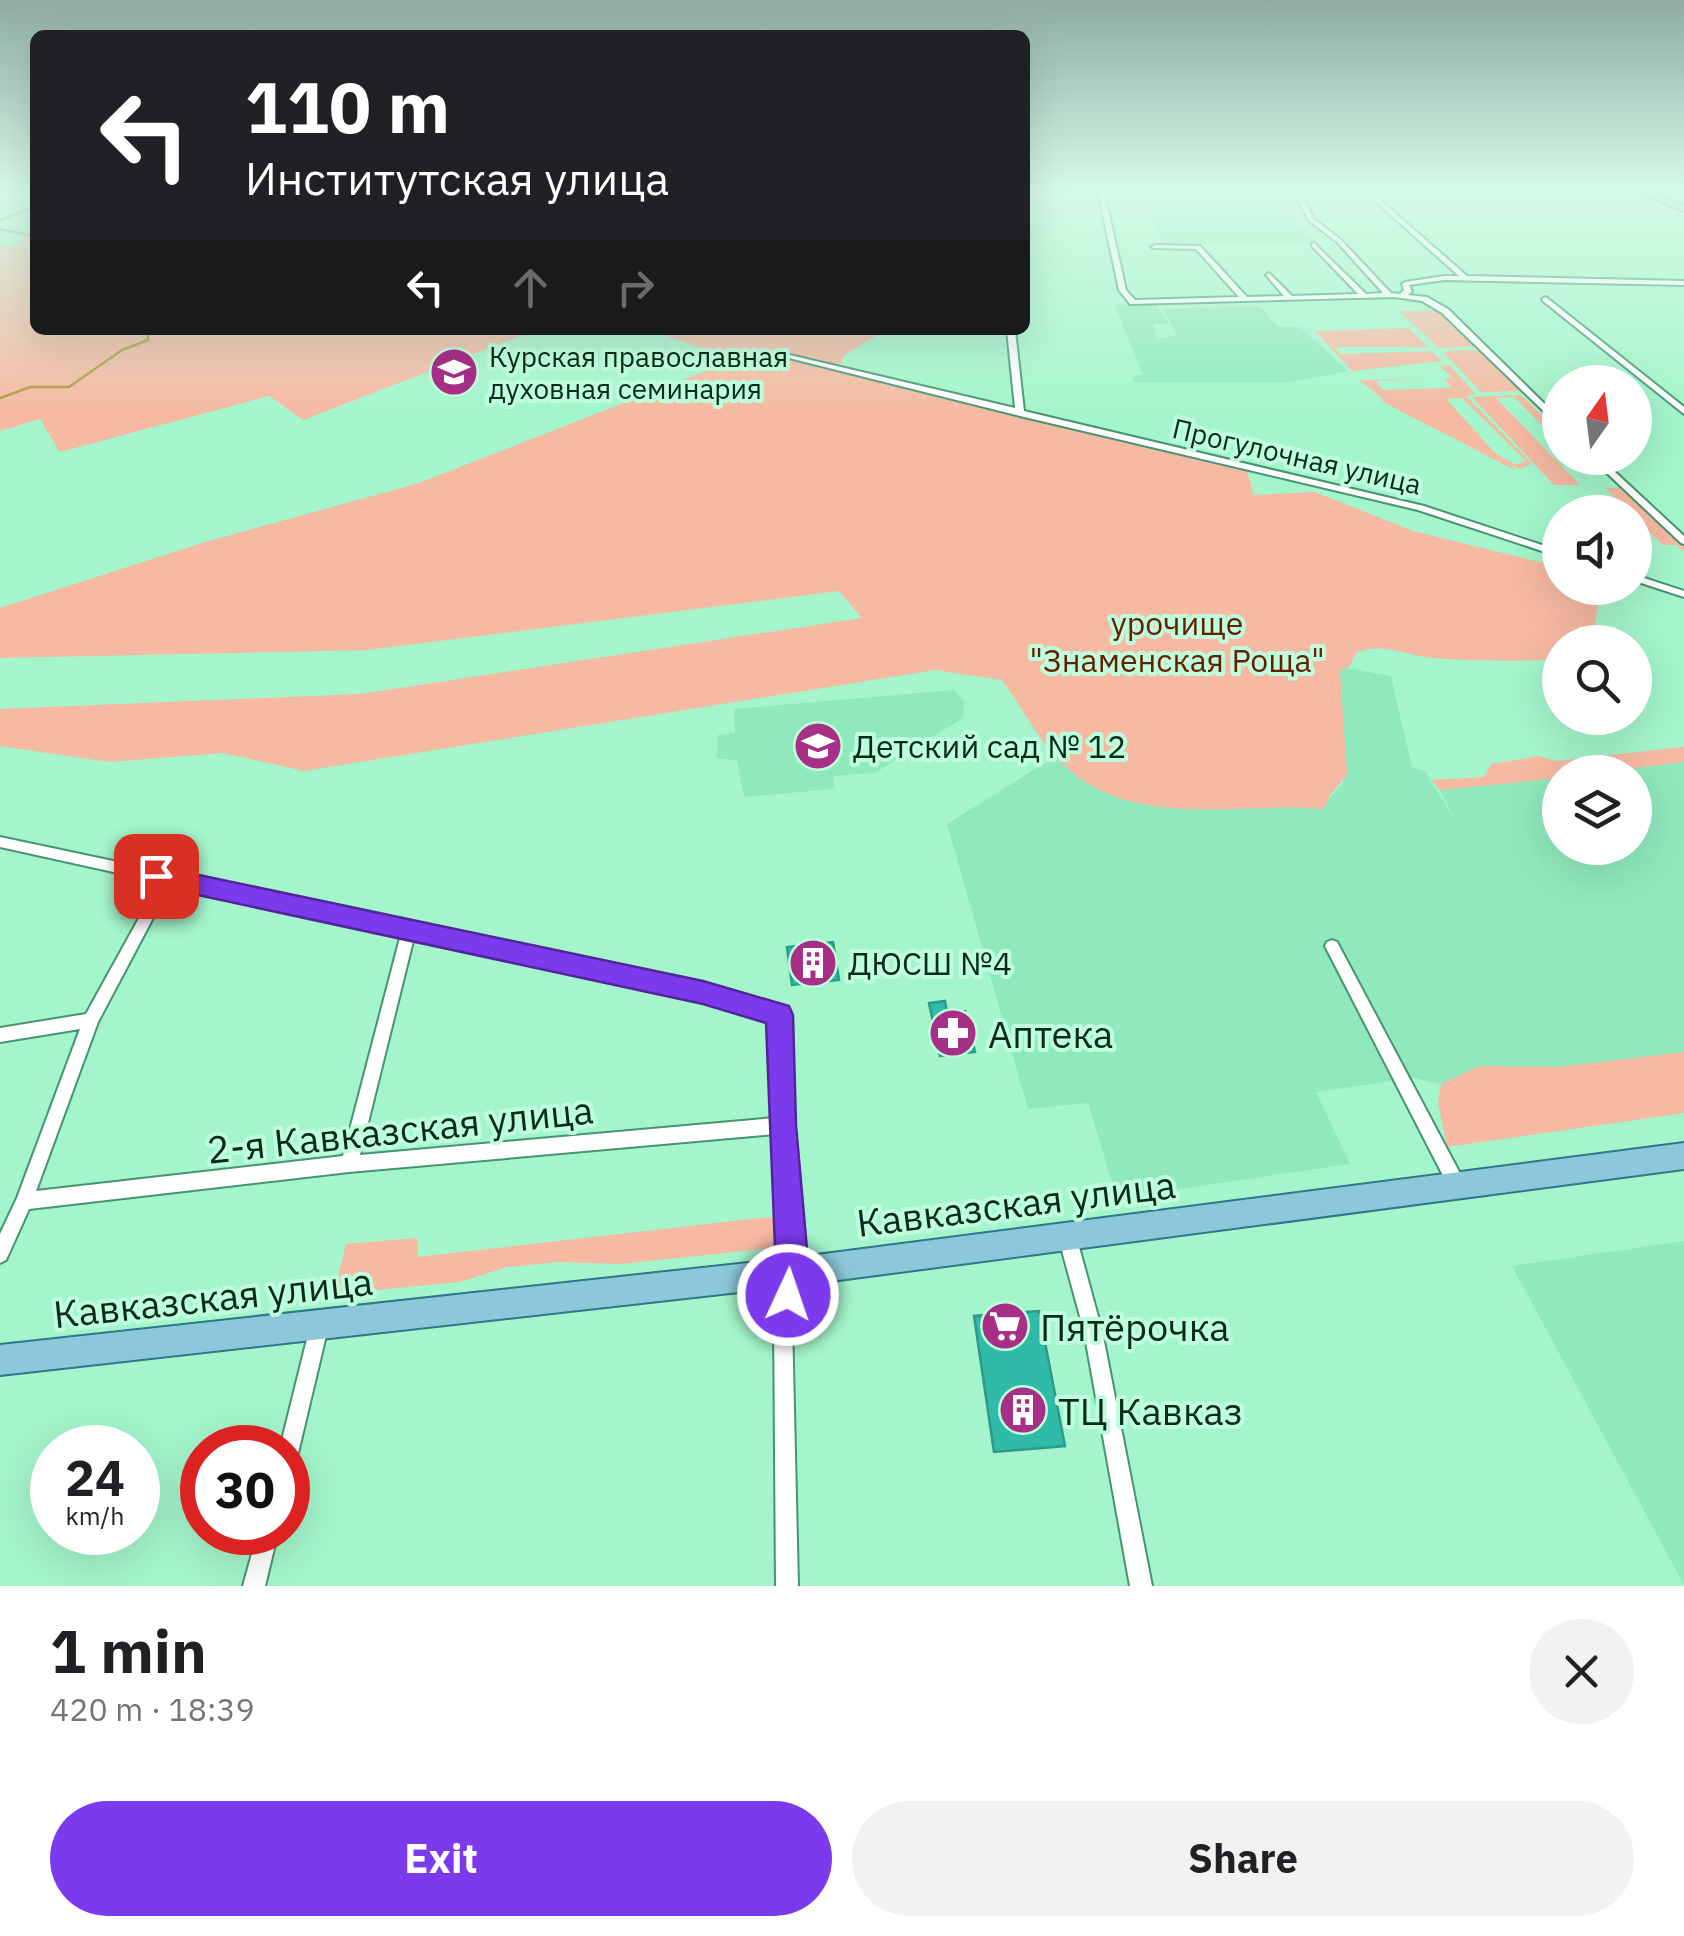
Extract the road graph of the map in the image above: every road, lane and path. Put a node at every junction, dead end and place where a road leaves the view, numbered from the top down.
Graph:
1 (1120, 266) edge
2 (1216, 266) edge
3 (1334, 266) edge
4 (1362, 266) edge
5 (1452, 266) edge
6 (1269, 275) dead end
7 (1464, 277) junction
8 (1684, 283) edge
9 (1389, 295) junction
10 (1403, 295) junction
11 (1363, 296) junction
12 (1290, 298) junction
13 (1246, 299) junction
14 (1546, 299) dead end
15 (1012, 335) edge
16 (777, 354) dead end
17 (1542, 406) edge
18 (1684, 410) edge
19 (1020, 413) junction
20 (1613, 475) edge
21 (1684, 541) edge
22 (1542, 548) edge
23 (1652, 584) edge
24 (1684, 594) edge
25 (0, 842) edge
26 (167, 878) junction
27 (409, 930) junction
28 (1332, 946) dead end
29 (91, 1020) junction
30 (0, 1035) edge
31 (782, 1125) junction
32 (1684, 1156) edge
33 (349, 1164) junction
34 (1458, 1187) junction
35 (24, 1201) junction
36 (1066, 1236) junction
37 (0, 1254) edge
38 (792, 1272) junction
39 (319, 1327) junction
40 (0, 1360) edge
41 (295, 1425) edge
42 (262, 1555) edge
43 (254, 1586) edge
44 (786, 1586) edge
45 (1142, 1586) edge

1 - 13 street
2 - 13 street
3 - 11 street
4 - 9 street
5 - 7 street
6 - 12 street
7 - 8 street
7 - 10 street
9 - 10 street
9 - 11 street
10 - 17 street
11 - 12 street
12 - 13 street
14 - 18 street
15 - 19 street
16 - 19 street, Прогулочная улица
19 - 22 street, Прогулочная улица
20 - 21 street
23 - 24 street
25 - 26 street
26 - 27 street
26 - 29 street
27 - 31 street
27 - 33 street
28 - 34 street
29 - 30 street
29 - 35 street
31 - 33 street, 2-я Кавказская улица
31 - 38 street
32 - 34 main road, Кавказская улица
33 - 35 street, 2-я Кавказская улица
34 - 36 main road, Кавказская улица
35 - 37 street
36 - 38 main road, Кавказская улица
36 - 45 street
38 - 39 main road, Кавказская улица
38 - 44 street
39 - 40 main road, Кавказская улица
39 - 41 street
42 - 43 street

